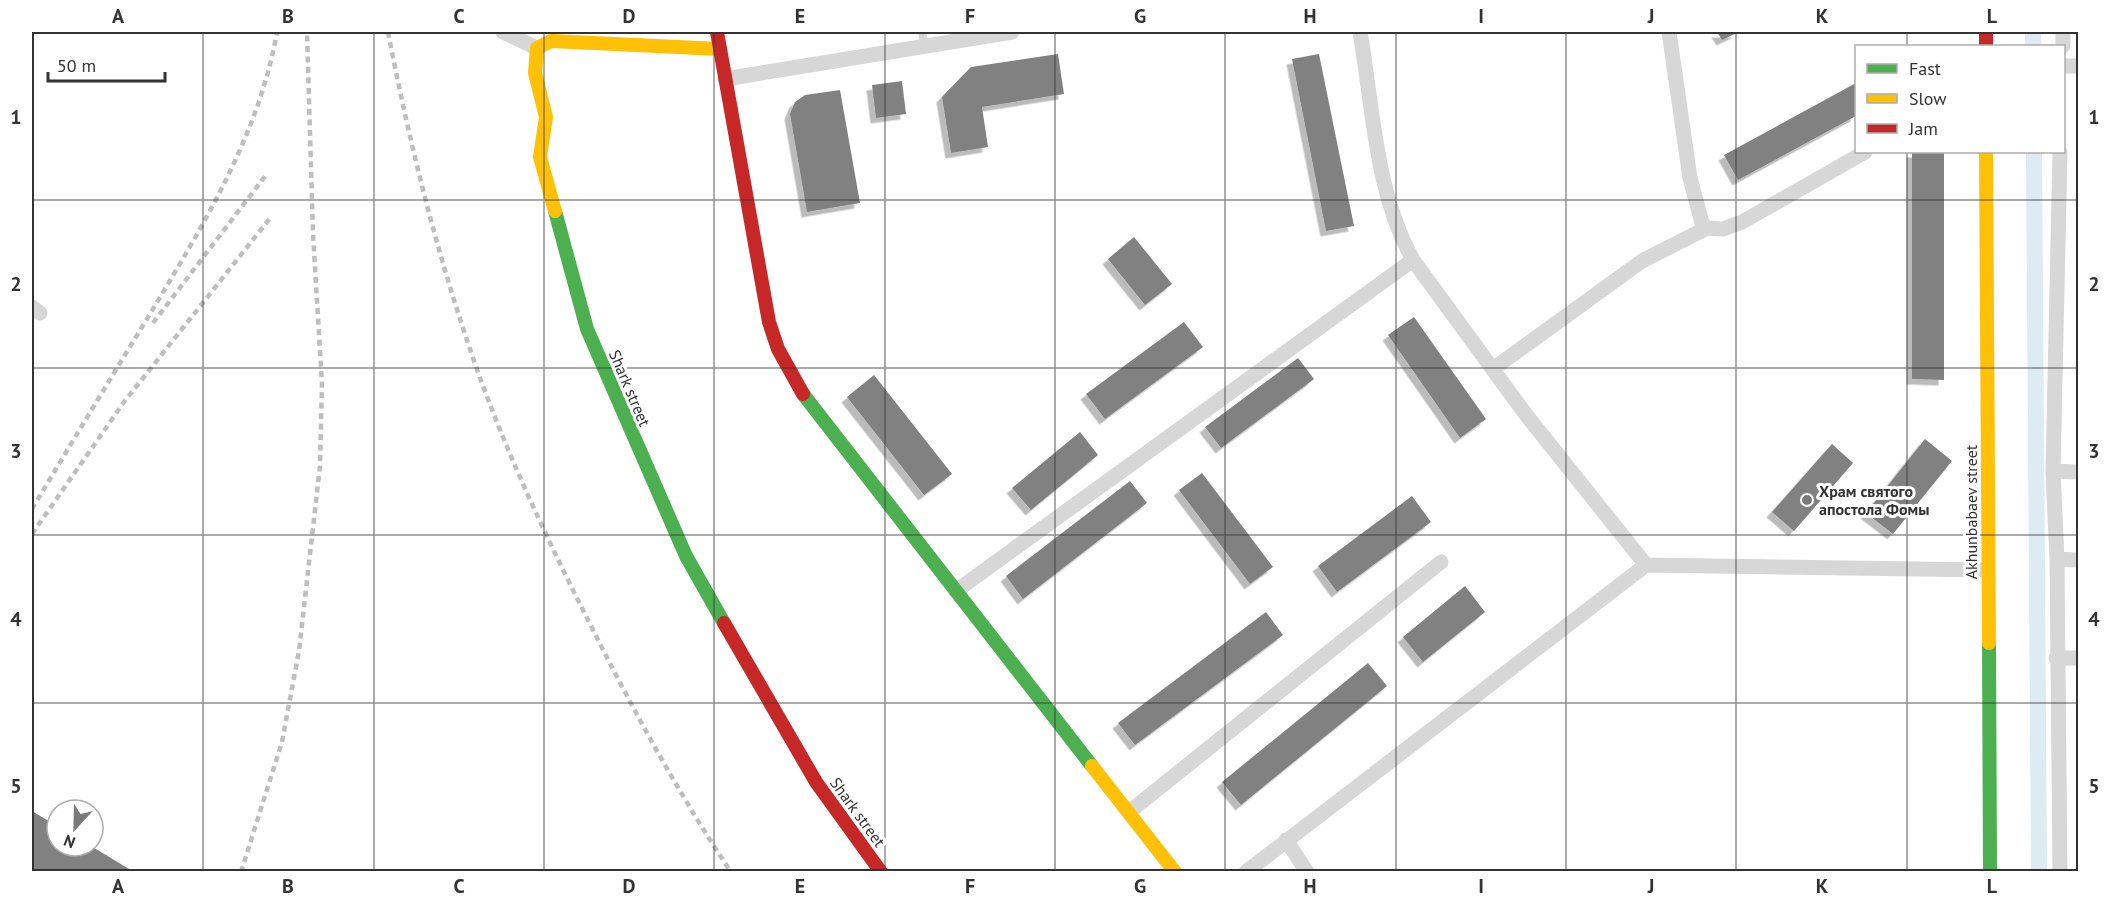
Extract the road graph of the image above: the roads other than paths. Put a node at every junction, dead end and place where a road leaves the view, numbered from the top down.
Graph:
1 (503, 32) edge
2 (717, 32) edge
3 (922, 32) edge
4 (1012, 32) edge
5 (1360, 32) edge
6 (1669, 32) edge
7 (925, 47) junction
8 (537, 48) junction
9 (720, 49) junction
10 (725, 79) junction
11 (1862, 153) edge
12 (1986, 153) edge
13 (2060, 153) edge
14 (1707, 228) junction
15 (1413, 260) junction
16 (1493, 369) junction
17 (2053, 471) junction
18 (2079, 472) edge
19 (2057, 559) junction
20 (2079, 560) edge
21 (1442, 562) dead end
22 (1646, 565) junction
23 (1988, 570) junction
24 (956, 591) junction
25 (2056, 658) junction
26 (2079, 658) edge
27 (1130, 812) junction
28 (1286, 840) junction
29 (881, 872) edge
30 (1175, 872) edge
31 (1245, 872) edge
32 (1307, 872) edge
33 (1990, 872) edge
34 (2060, 872) edge

1 - 8 street
2 - 9 main road
3 - 7 lane
4 - 7 street
5 - 15 street
6 - 14 street
7 - 10 street
8 - 9 main road
8 - 29 main road, Shark street
9 - 10 main road
10 - 24 main road
11 - 14 street
12 - 23 main road, Akhunbabaev street
13 - 17 street
14 - 16 street
15 - 16 street
15 - 24 street
16 - 22 street
17 - 18 street
17 - 19 street
19 - 20 street
19 - 25 street
21 - 27 street
22 - 23 street
22 - 28 street
23 - 33 main road, Akhunbabaev street
24 - 27 main road
25 - 26 street
25 - 34 street
27 - 30 main road
28 - 31 street
28 - 32 street

